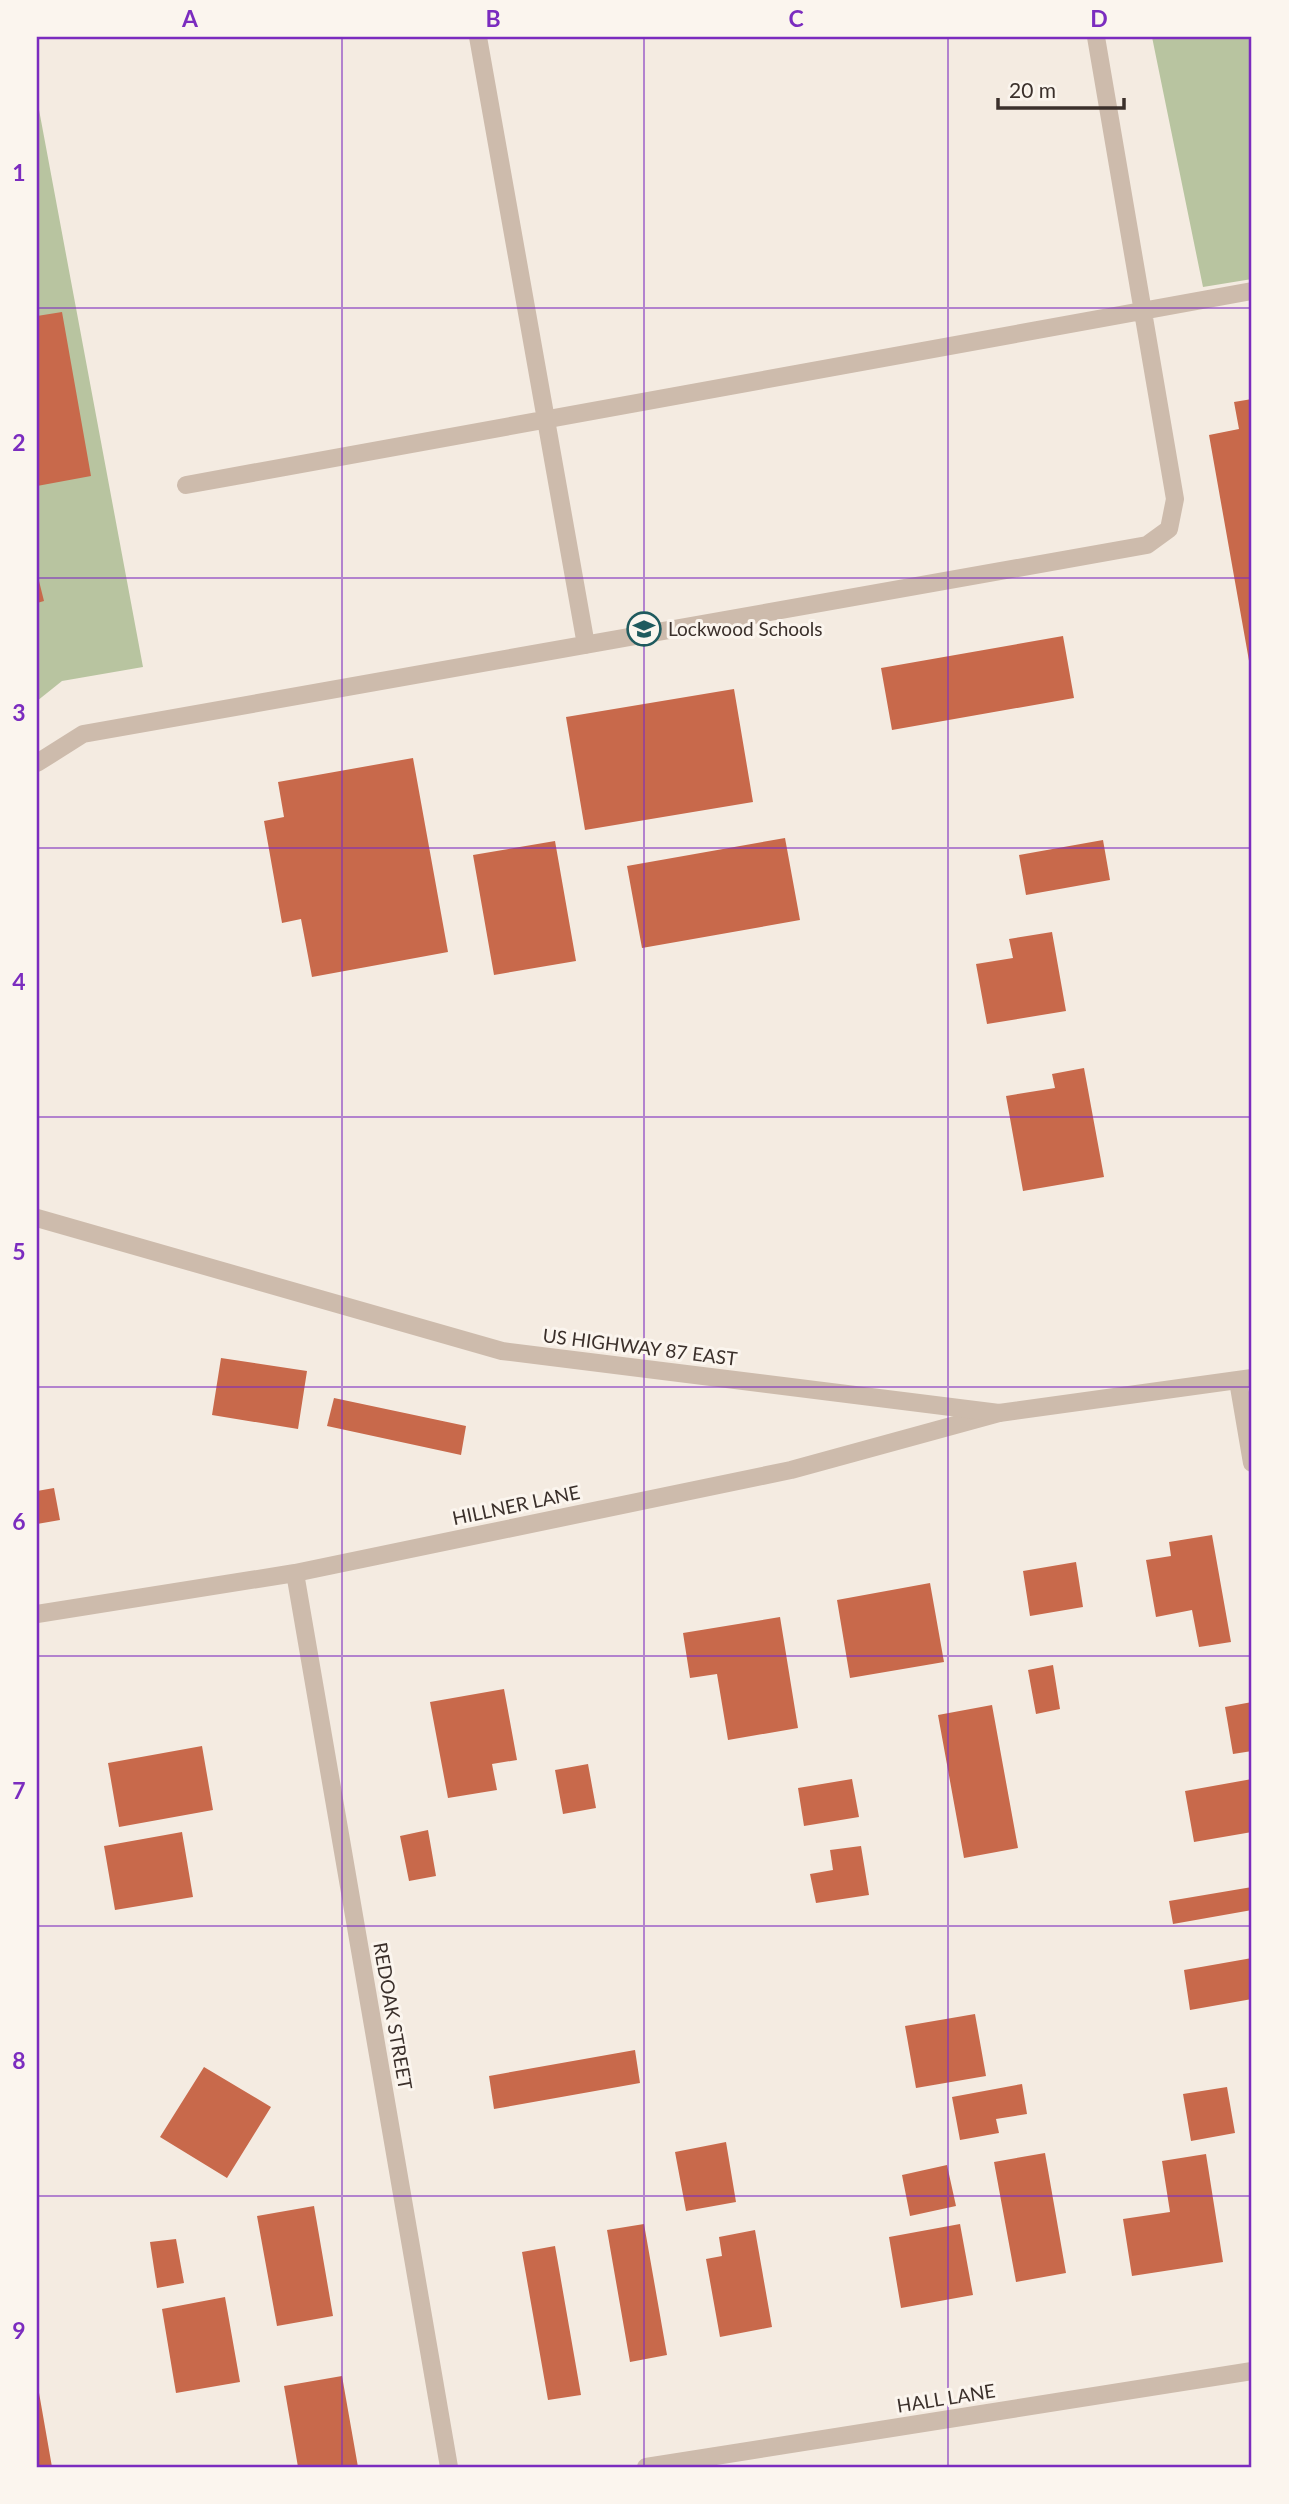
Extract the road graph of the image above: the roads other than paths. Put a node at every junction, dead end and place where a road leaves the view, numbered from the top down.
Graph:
1 (478, 37) edge
2 (1096, 37) edge
3 (1252, 291) edge
4 (1143, 310) junction
5 (547, 419) junction
6 (186, 485) dead end
7 (586, 645) junction
8 (37, 764) edge
9 (37, 1218) edge
10 (1245, 1380) edge
11 (999, 1413) junction
12 (1252, 1463) edge
13 (295, 1573) junction
14 (37, 1614) edge
15 (1252, 2371) edge
16 (449, 2467) edge
17 (646, 2467) edge

1 - 5 street
2 - 4 street
3 - 4 street
4 - 5 street
4 - 7 street
5 - 6 street
5 - 7 street
7 - 8 street
9 - 11 street, US HIGHWAY 87 EAST
10 - 11 street, US HIGHWAY 87 EAST
10 - 12 street
11 - 13 street, HILLNER LANE
13 - 14 street, HILLNER LANE
13 - 16 street, REDOAK STREET
15 - 17 street, HALL LANE

